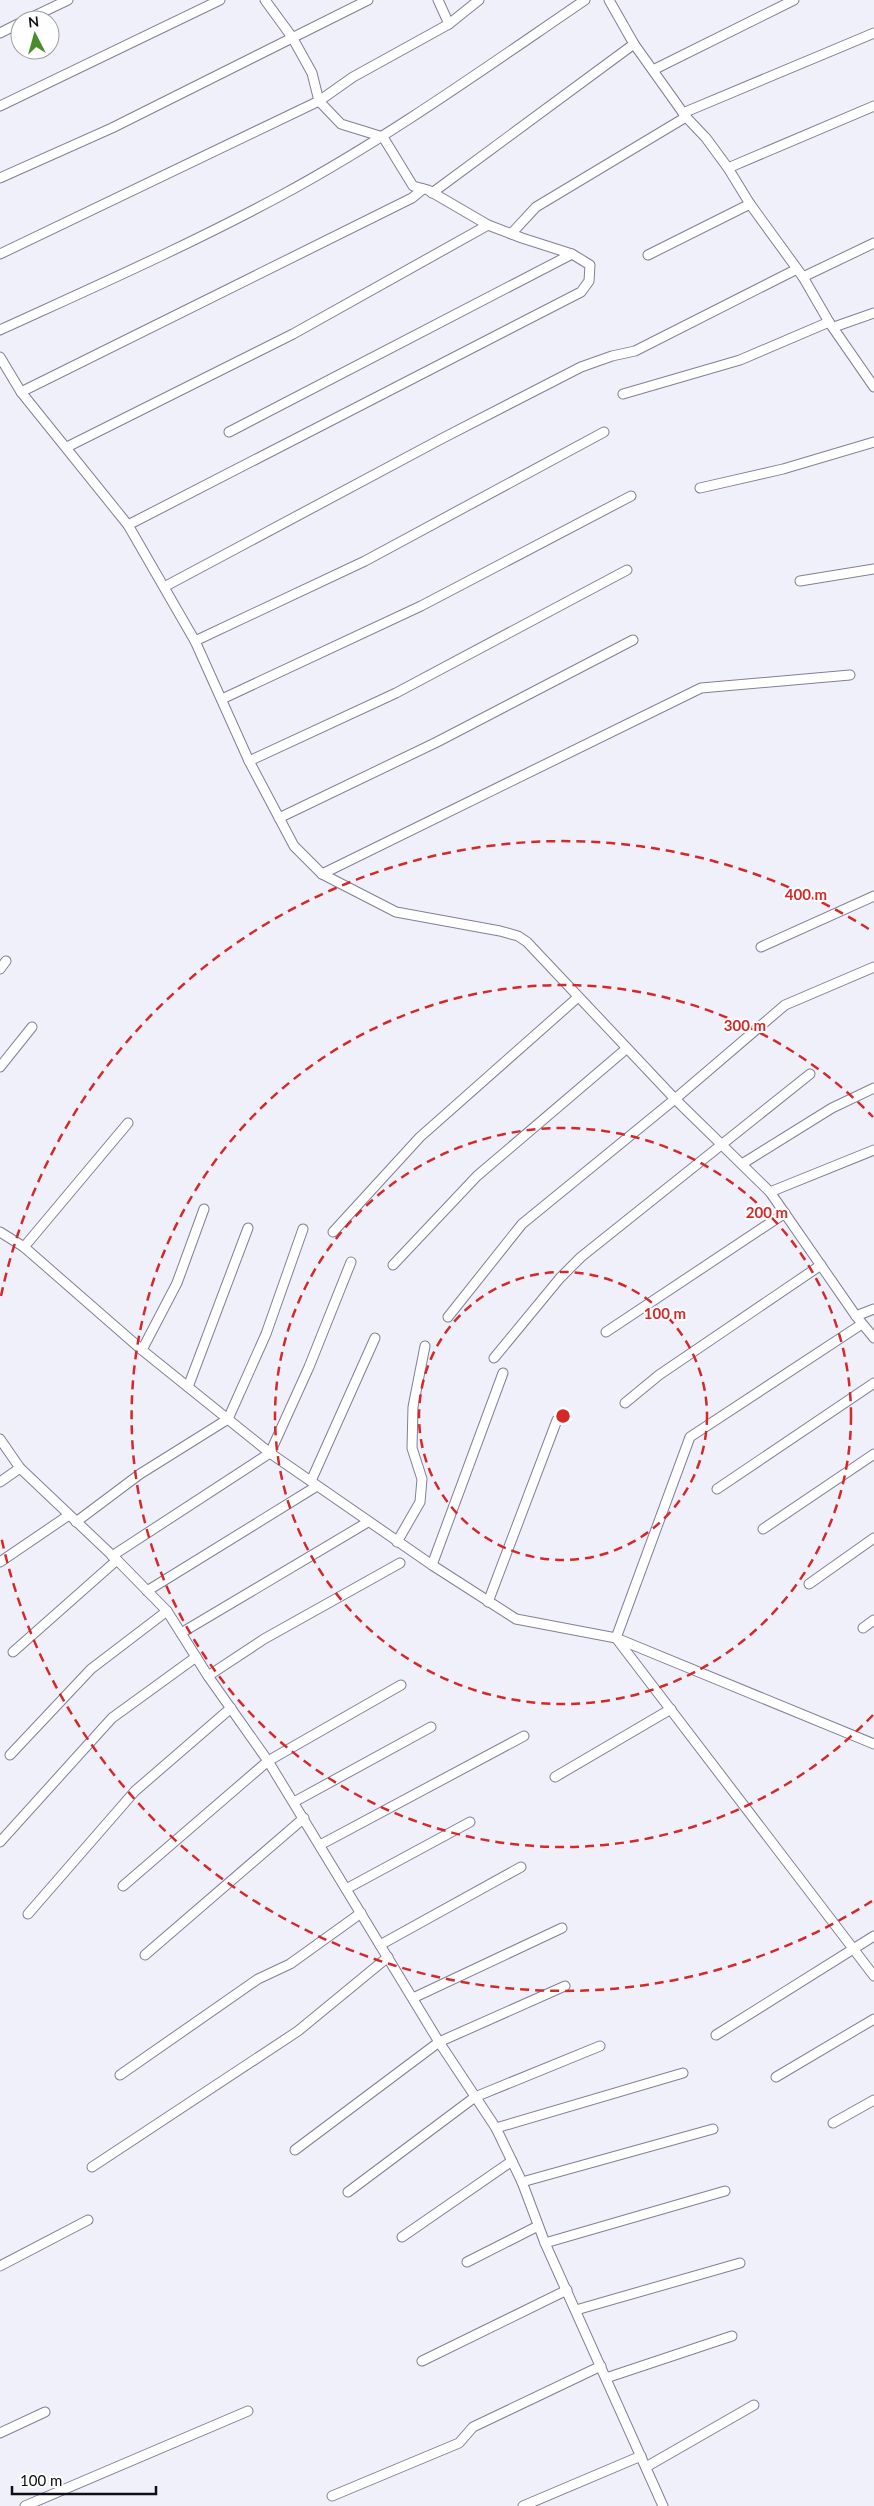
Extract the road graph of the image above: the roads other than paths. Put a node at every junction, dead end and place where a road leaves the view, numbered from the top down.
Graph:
1 (68, 0) edge
2 (220, 0) edge
3 (265, 0) edge
4 (368, 0) edge
5 (438, 0) edge
6 (479, 0) edge
7 (585, 0) edge
8 (610, 0) edge
9 (794, 0) edge
10 (47, 10) edge
11 (450, 24) junction
12 (874, 33) edge
13 (292, 37) junction
14 (634, 44) junction
15 (653, 70) junction
16 (319, 101) junction
17 (0, 106) edge
18 (874, 106) edge
19 (685, 115) junction
20 (383, 137) junction
21 (728, 168) junction
22 (0, 178) edge
23 (423, 189) junction
24 (432, 193) junction
25 (750, 204) junction
26 (488, 225) junction
27 (511, 234) junction
28 (874, 243) edge
29 (0, 254) edge
30 (572, 254) junction
31 (648, 255) dead end
32 (797, 269) junction
33 (803, 277) junction
34 (874, 313) edge
35 (831, 324) junction
36 (0, 330) edge
37 (0, 357) edge
38 (874, 386) edge
39 (21, 392) junction
40 (623, 394) dead end
41 (229, 432) dead end
42 (604, 432) dead end
43 (874, 442) edge
44 (67, 447) junction
45 (700, 488) dead end
46 (631, 496) dead end
47 (128, 525) junction
48 (874, 569) edge
49 (627, 570) dead end
50 (800, 581) dead end
51 (164, 587) junction
52 (633, 640) dead end
53 (195, 641) junction
54 (850, 675) dead end
55 (222, 700) junction
56 (249, 761) junction
57 (279, 818) junction
58 (322, 874) junction
59 (874, 896) edge
60 (761, 947) dead end
61 (6, 961) dead end
62 (874, 967) edge
63 (0, 969) edge
64 (577, 998) junction
65 (32, 1027) dead end
66 (626, 1049) junction
67 (0, 1067) edge
68 (810, 1074) dead end
69 (874, 1088) edge
70 (674, 1099) junction
71 (128, 1123) dead end
72 (721, 1145) junction
73 (874, 1150) edge
74 (742, 1164) junction
75 (770, 1192) junction
76 (204, 1209) dead end
77 (785, 1213) junction
78 (248, 1228) dead end
79 (303, 1229) dead end
80 (0, 1232) edge
81 (333, 1232) dead end
82 (24, 1247) junction
83 (351, 1262) dead end
84 (393, 1265) dead end
85 (821, 1265) junction
86 (874, 1309) edge
87 (448, 1317) dead end
88 (859, 1320) junction
89 (606, 1332) dead end
90 (375, 1338) dead end
91 (874, 1338) edge
92 (425, 1346) dead end
93 (142, 1350) junction
94 (494, 1358) dead end
95 (503, 1373) dead end
96 (874, 1383) edge
97 (188, 1387) junction
98 (625, 1403) dead end
99 (228, 1419) junction
100 (557, 1420) dead end
101 (0, 1439) edge
102 (270, 1453) junction
103 (874, 1454) edge
104 (20, 1468) junction
105 (0, 1482) edge
106 (314, 1484) junction
107 (717, 1489) dead end
108 (69, 1515) junction
109 (76, 1522) junction
110 (368, 1522) junction
111 (763, 1529) dead end
112 (874, 1538) edge
113 (397, 1542) junction
114 (115, 1558) junction
115 (0, 1562) edge
116 (400, 1562) dead end
117 (432, 1565) junction
118 (809, 1584) dead end
119 (147, 1591) junction
120 (488, 1602) junction
121 (167, 1611) junction
122 (874, 1620) edge
123 (863, 1628) dead end
124 (181, 1633) junction
125 (616, 1638) junction
126 (13, 1652) dead end
127 (196, 1656) junction
128 (208, 1676) junction
129 (401, 1684) dead end
130 (231, 1708) junction
131 (671, 1709) junction
132 (430, 1727) dead end
133 (524, 1736) dead end
134 (874, 1744) edge
135 (10, 1755) dead end
136 (268, 1760) junction
137 (555, 1777) dead end
138 (294, 1802) junction
139 (304, 1818) junction
140 (470, 1822) dead end
141 (0, 1842) edge
142 (320, 1845) junction
143 (521, 1867) dead end
144 (123, 1886) dead end
145 (346, 1889) junction
146 (361, 1913) junction
147 (28, 1914) dead end
148 (562, 1928) dead end
149 (874, 1936) edge
150 (380, 1944) junction
151 (853, 1949) junction
152 (145, 1955) dead end
153 (388, 1957) junction
154 (874, 1976) edge
155 (565, 1986) dead end
156 (413, 1998) junction
157 (874, 2019) edge
158 (716, 2035) dead end
159 (440, 2042) junction
160 (600, 2046) dead end
161 (683, 2073) dead end
162 (120, 2075) dead end
163 (776, 2077) dead end
164 (475, 2097) junction
165 (874, 2100) edge
166 (833, 2123) dead end
167 (496, 2128) junction
168 (713, 2130) dead end
169 (295, 2150) dead end
170 (512, 2161) junction
171 (92, 2167) dead end
172 (522, 2182) junction
173 (725, 2191) dead end
174 (348, 2192) dead end
175 (88, 2220) dead end
176 (538, 2226) junction
177 (402, 2237) dead end
178 (545, 2243) junction
179 (467, 2262) dead end
180 (740, 2263) dead end
181 (0, 2266) edge
182 (567, 2290) junction
183 (576, 2310) junction
184 (732, 2336) dead end
185 (422, 2361) dead end
186 (601, 2366) junction
187 (606, 2378) junction
188 (754, 2404) dead end
189 (248, 2411) dead end
190 (45, 2412) dead end
191 (0, 2433) edge
192 (641, 2456) junction
193 (646, 2468) junction
194 (332, 2496) dead end
195 (25, 2506) edge
196 (523, 2506) edge
197 (663, 2506) edge

1 - 10 street
2 - 17 street
3 - 13 street
4 - 13 street
5 - 11 street
6 - 11 street
7 - 20 street
8 - 14 street
9 - 15 street
11 - 16 street
12 - 19 street
13 - 16 street
13 - 22 street
14 - 15 street
14 - 24 street
15 - 19 street
16 - 20 street
16 - 29 street
18 - 21 street
19 - 21 street
19 - 27 street
20 - 23 street
20 - 36 street
21 - 25 street
23 - 24 street
23 - 39 street
24 - 26 street
25 - 31 street
25 - 32 street
26 - 27 street
26 - 44 street
27 - 30 street
28 - 33 street
30 - 41 street
30 - 47 street
32 - 33 street
32 - 51 street
33 - 35 street
34 - 35 street
35 - 38 street
35 - 40 street
37 - 39 street
39 - 44 street
42 - 53 street
43 - 45 street
44 - 47 street
46 - 55 street
47 - 51 street
48 - 50 street
49 - 56 street
51 - 53 street
52 - 57 street
53 - 55 street
54 - 58 street
55 - 56 street
56 - 57 street
57 - 58 street
58 - 64 street
59 - 60 street
61 - 63 street
62 - 70 street
64 - 66 street
64 - 81 street
65 - 67 street
66 - 70 street
66 - 84 street
68 - 72 street
69 - 74 street
70 - 72 street
70 - 87 street
71 - 82 street
72 - 74 street
72 - 94 street
73 - 75 street
74 - 75 street
75 - 77 street
76 - 93 street
77 - 85 street
77 - 89 street
78 - 97 street
79 - 99 street
80 - 82 street
82 - 93 street
83 - 102 street
85 - 88 street
85 - 98 street
86 - 88 street
88 - 91 street
88 - 125 street
90 - 106 street
92 - 113 street
93 - 97 street
95 - 117 street
96 - 107 street
97 - 99 street
99 - 102 street
99 - 109 street
100 - 120 street
101 - 104 street
102 - 106 street
102 - 114 street
103 - 111 street
104 - 105 street
104 - 108 street
106 - 110 street
106 - 119 street
108 - 109 street
108 - 115 street
109 - 114 street
110 - 113 street
110 - 124 street
112 - 118 street
113 - 117 street
114 - 119 street
114 - 126 street
116 - 128 street
117 - 120 street
119 - 121 street
120 - 125 street
121 - 124 street
121 - 135 street
122 - 123 street
124 - 127 street
125 - 131 street
125 - 134 street
127 - 128 street
127 - 141 street
128 - 130 street
129 - 136 street
130 - 136 street
130 - 147 street
131 - 137 street
131 - 151 street
132 - 138 street
133 - 142 street
136 - 138 street
136 - 144 street
138 - 139 street
139 - 142 street
139 - 152 street
140 - 145 street
142 - 145 street
143 - 150 street
145 - 146 street
146 - 150 street
146 - 162 street
148 - 156 street
149 - 151 street
150 - 153 street
151 - 154 street
151 - 158 street
153 - 156 street
153 - 171 street
155 - 159 street
156 - 159 street
157 - 163 street
159 - 164 street
159 - 169 street
160 - 164 street
161 - 167 street
164 - 167 street
164 - 174 street
165 - 166 street
167 - 170 street
168 - 172 street
170 - 172 street
170 - 177 street
172 - 176 street
173 - 178 street
175 - 181 street
176 - 178 street
176 - 179 street
178 - 182 street
180 - 183 street
182 - 183 street
182 - 185 street
183 - 186 street
184 - 187 street
186 - 187 street
186 - 194 street
187 - 192 street
188 - 193 street
189 - 195 street
190 - 191 street
192 - 193 street
192 - 196 street
193 - 197 street

